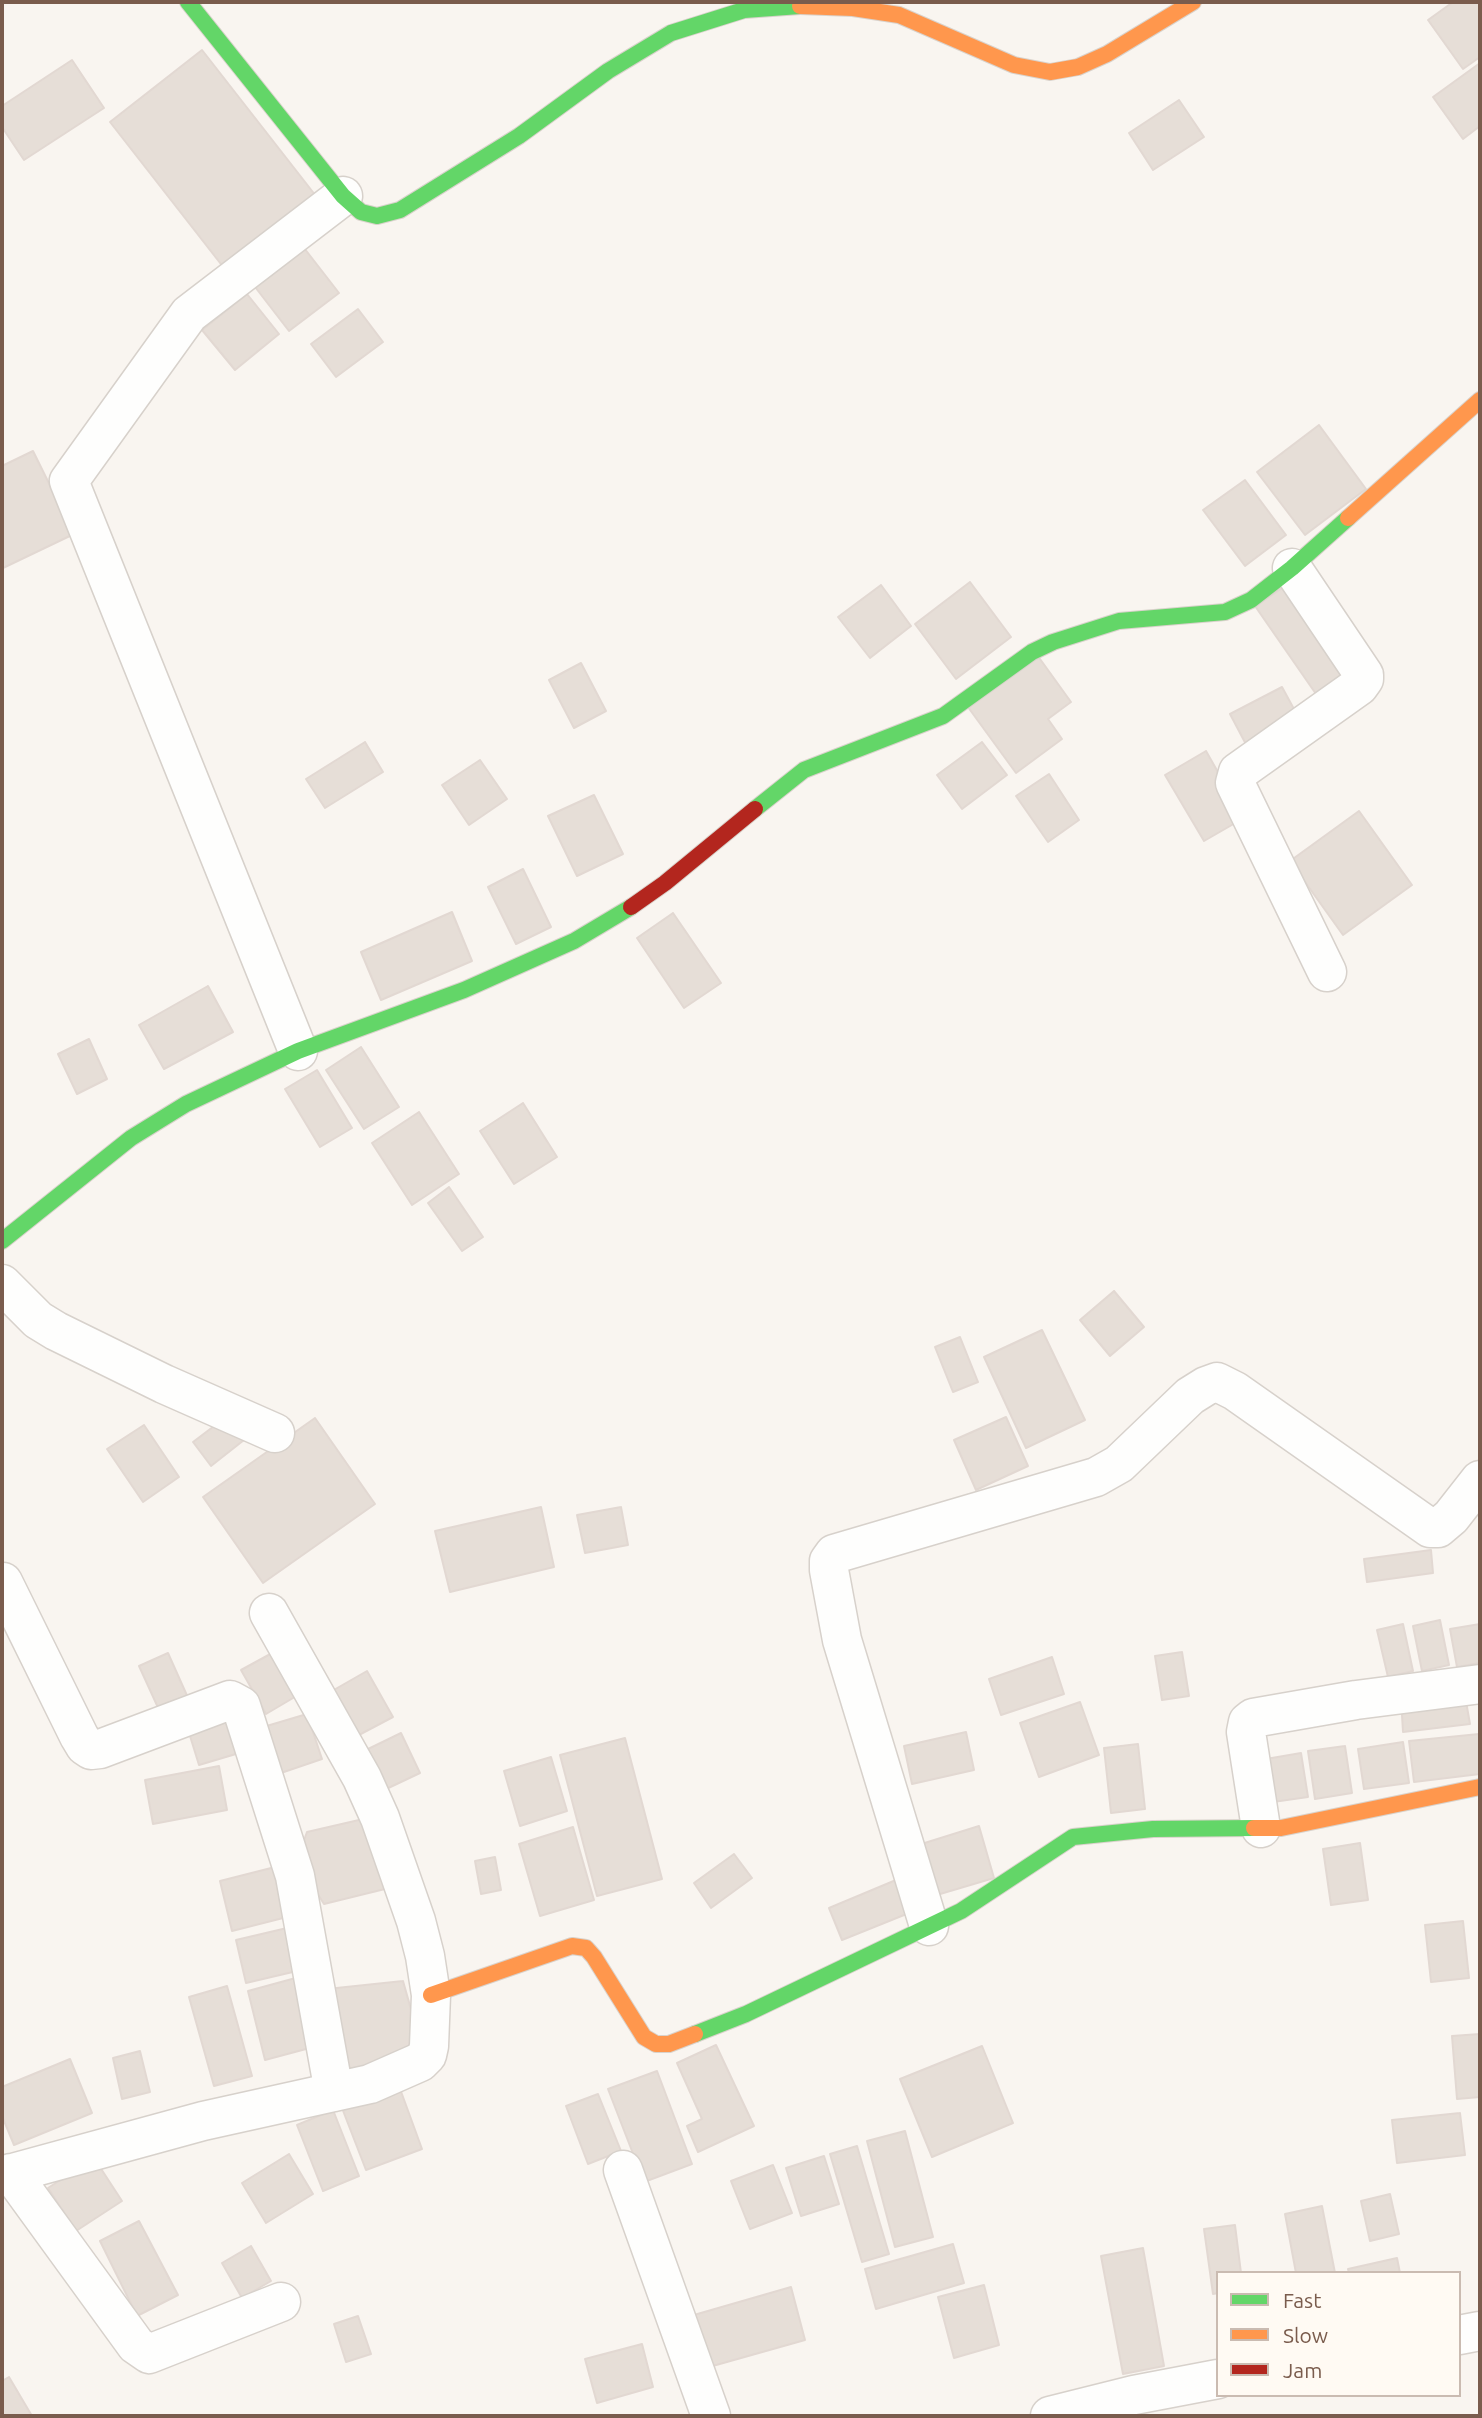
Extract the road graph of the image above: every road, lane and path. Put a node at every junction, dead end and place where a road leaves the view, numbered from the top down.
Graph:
1 (188, 2) edge
2 (1193, 2) edge
3 (344, 196) junction
4 (1480, 400) edge
5 (1292, 568) junction
6 (1327, 972) dead end
7 (298, 1051) junction
8 (2, 1241) edge
9 (2, 1284) edge
10 (275, 1433) dead end
11 (1480, 1480) edge
12 (3, 1582) edge
13 (269, 1613) dead end
14 (1480, 1684) edge
15 (1480, 1787) edge
16 (1261, 1828) junction
17 (929, 1926) junction
18 (431, 1996) junction
19 (334, 2092) junction
20 (623, 2170) dead end
21 (6, 2175) edge
22 (281, 2302) dead end
23 (1480, 2331) edge
24 (1461, 2335) edge
25 (1216, 2379) edge
26 (1068, 2414) edge
27 (711, 2416) edge

1 - 3 street
2 - 3 street
3 - 7 street
4 - 5 street
5 - 6 street
5 - 7 street
7 - 8 street
9 - 10 street
11 - 17 street
12 - 19 street
13 - 18 street
14 - 16 street
15 - 16 street
16 - 17 street
17 - 18 street
18 - 19 street
19 - 21 street
20 - 27 street
21 - 22 street
23 - 24 street
25 - 26 street

